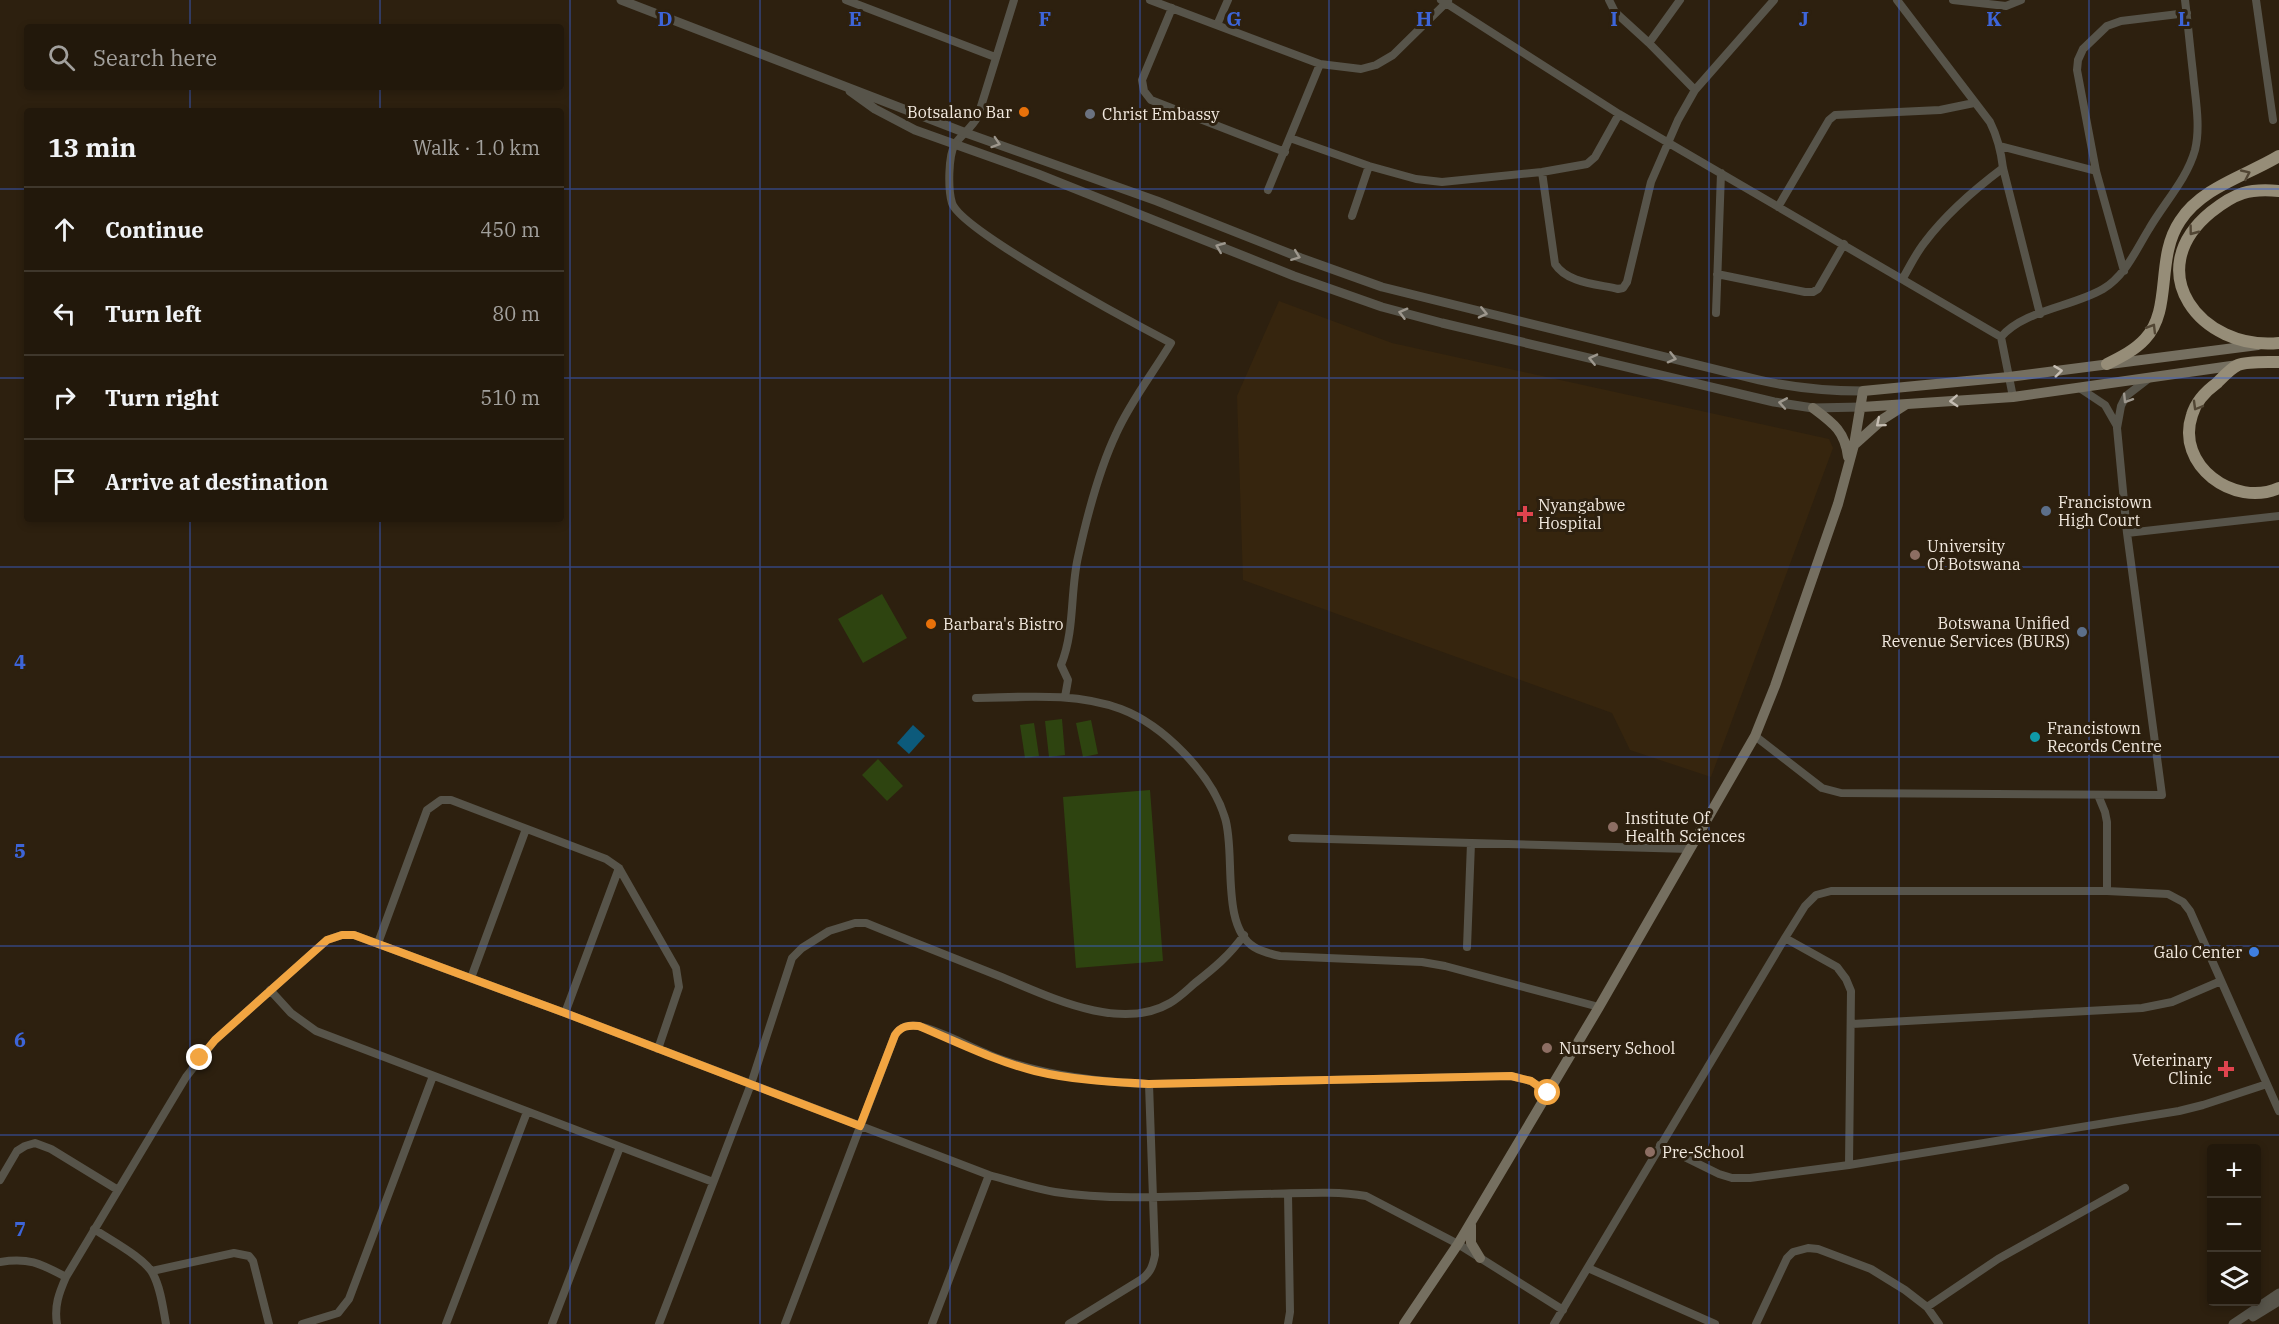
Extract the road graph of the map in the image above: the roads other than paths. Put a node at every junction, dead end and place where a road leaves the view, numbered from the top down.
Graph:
1 (621, 0) edge
2 (846, 0) edge
3 (1014, 0) edge
4 (1150, 0) edge
5 (1228, 0) edge
6 (1609, 0) edge
7 (1680, 0) edge
8 (1774, 0) edge
9 (1897, 0) edge
10 (1953, 0) edge
11 (2021, 0) edge
12 (2185, 0) edge
13 (2256, 0) edge
14 (1445, 1) edge
15 (1164, 2) edge
16 (1172, 8) junction
17 (2187, 13) junction
18 (1218, 25) junction
19 (1649, 43) junction
20 (995, 57) junction
21 (1320, 64) junction
22 (843, 86) junction
23 (1695, 90) junction
24 (1974, 103) junction
25 (1619, 114) junction
26 (2273, 120) dead end
27 (966, 133) junction
28 (1290, 138) junction
29 (1668, 142) junction
30 (955, 144) junction
31 (2000, 146) junction
32 (1284, 152) junction
33 (2279, 156) edge
34 (1369, 166) junction
35 (2003, 168) junction
36 (2096, 171) junction
37 (1542, 172) junction
38 (1721, 173) junction
39 (1268, 190) dead end
40 (2279, 191) edge
41 (1778, 207) junction
42 (1352, 216) dead end
43 (1844, 244) junction
44 (2124, 271) junction
45 (1717, 274) junction
46 (1903, 278) junction
47 (1716, 313) dead end
48 (2040, 314) junction
49 (2001, 337) junction
50 (2279, 343) edge
51 (2265, 344) junction
52 (2279, 362) edge
53 (2107, 364) junction
54 (2238, 365) junction
55 (2009, 377) junction
56 (2149, 378) junction
57 (2080, 389) junction
58 (1863, 391) junction
59 (2013, 398) junction
60 (1908, 403) junction
61 (1862, 407) junction
62 (1813, 408) junction
63 (2117, 428) junction
64 (1854, 445) junction
65 (1849, 464) junction
66 (2279, 488) edge
67 (2279, 516) edge
68 (2127, 533) junction
69 (1026, 697) dead end
70 (1065, 697) junction
71 (1755, 736) junction
72 (2098, 795) junction
73 (526, 829) junction
74 (1292, 838) dead end
75 (1471, 843) junction
76 (1690, 849) junction
77 (619, 868) junction
78 (2107, 891) junction
79 (1244, 936) junction
80 (1785, 938) junction
81 (378, 943) junction
82 (1467, 947) dead end
83 (471, 978) junction
84 (2221, 981) junction
85 (270, 990) junction
86 (1599, 1007) junction
87 (565, 1013) junction
88 (1852, 1024) junction
89 (658, 1049) junction
90 (433, 1076) junction
91 (751, 1084) junction
92 (1149, 1084) junction
93 (2267, 1084) junction
94 (1548, 1093) junction
95 (2279, 1111) edge
96 (527, 1112) junction
97 (860, 1126) junction
98 (1660, 1145) junction
99 (620, 1147) junction
100 (1849, 1165) junction
101 (989, 1175) junction
102 (0, 1180) edge
103 (713, 1182) junction
104 (2125, 1188) dead end
105 (118, 1190) junction
106 (1288, 1194) junction
107 (1153, 1196) junction
108 (1472, 1222) junction
109 (94, 1229) junction
110 (1458, 1244) junction
111 (1480, 1258) junction
112 (0, 1262) edge
113 (1588, 1268) junction
114 (152, 1271) junction
115 (66, 1277) junction
116 (2279, 1293) edge
117 (2279, 1301) edge
118 (1927, 1307) junction
119 (1563, 1310) junction
120 (57, 1324) edge
121 (166, 1324) edge
122 (269, 1324) edge
123 (302, 1324) edge
124 (446, 1324) edge
125 (552, 1324) edge
126 (659, 1324) edge
127 (786, 1324) edge
128 (932, 1324) edge
129 (1069, 1324) edge
130 (1288, 1324) edge
131 (1404, 1324) edge
132 (1554, 1324) edge
133 (1715, 1324) edge
134 (1756, 1324) edge
135 (1938, 1324) edge
136 (2234, 1324) edge

1 - 22 street
2 - 20 street
3 - 20 street
4 - 15 street
5 - 18 street
6 - 19 street
7 - 19 street
8 - 23 street
9 - 24 street
10 - 11 street
12 - 17 street
13 - 26 street
14 - 21 street
14 - 25 street
15 - 16 street
16 - 18 street
16 - 32 street
17 - 36 street
17 - 44 street
18 - 21 street
19 - 23 street
20 - 27 street
21 - 28 street
22 - 27 street
22 - 30 street
23 - 29 street
24 - 31 street
24 - 41 street
25 - 29 street
25 - 37 street
27 - 30 street
27 -> 58 street
28 - 32 street
28 - 34 street
29 - 37 street
29 - 38 street
62 -> 30 street
30 - 70 street
31 - 35 street
31 - 36 street
32 - 39 street
53 -> 33 highway
34 - 37 street
34 - 42 street
35 - 46 street
35 - 48 street
36 - 44 street
38 - 41 street
38 - 45 street
40 -> 51 highway
41 - 43 street
43 - 45 street
43 - 46 street
44 - 48 street
45 - 47 street
46 - 49 street
48 - 49 street
49 - 55 street
50 - 51 highway
51 - 53 main road
52 - 54 highway
55 -> 53 main road
54 - 56 main road
54 -> 66 highway
55 - 58 main road
55 - 59 street
56 - 57 main road
56 -> 63 street
57 - 59 main road
57 - 63 street
58 - 61 main road
59 -> 60 main road
60 - 61 main road
60 -> 64 main road
61 - 62 street
61 - 64 main road
62 - 65 main road
63 - 68 street
64 - 65 main road
65 - 71 main road
67 - 68 street
68 - 72 street
69 - 70 street
70 - 79 street
71 - 72 street
71 - 76 main road
72 - 78 street
73 - 77 street
73 - 81 street
73 - 83 street
74 - 75 street
75 - 76 street
75 - 82 street
76 - 86 main road
77 - 87 street
77 - 89 street
78 - 80 street
78 - 84 street
79 - 86 street
79 - 91 street
80 - 88 street
80 - 98 street
81 - 83 street
81 - 85 street
83 - 87 street
84 - 88 street
84 - 93 street
85 - 90 street
85 - 105 street
86 - 94 main road
87 - 89 street
88 - 100 street
89 - 91 street
90 - 96 street
90 - 123 street
91 - 97 street
91 - 103 street
92 - 94 street
92 - 97 street
92 - 107 street
93 - 95 street
93 - 100 street
94 - 108 main road
96 - 99 street
96 - 124 street
97 - 101 street
97 - 127 street
98 - 100 street
98 - 113 street
99 - 103 street
99 - 125 street
101 - 107 street
101 - 128 street
102 - 105 street
103 - 126 street
104 - 118 street
105 - 109 street
106 - 107 street
106 - 110 street
106 - 130 street
107 - 129 street
108 - 110 main road
108 - 111 main road
109 - 114 street
109 - 115 street
110 - 111 street
110 - 131 main road
111 - 119 street
112 - 115 street
113 - 119 street
113 - 133 street
114 - 121 street
114 - 122 street
115 - 120 street
116 - 136 street
117 - 136 street
118 - 134 street
118 - 135 street
119 - 132 street

